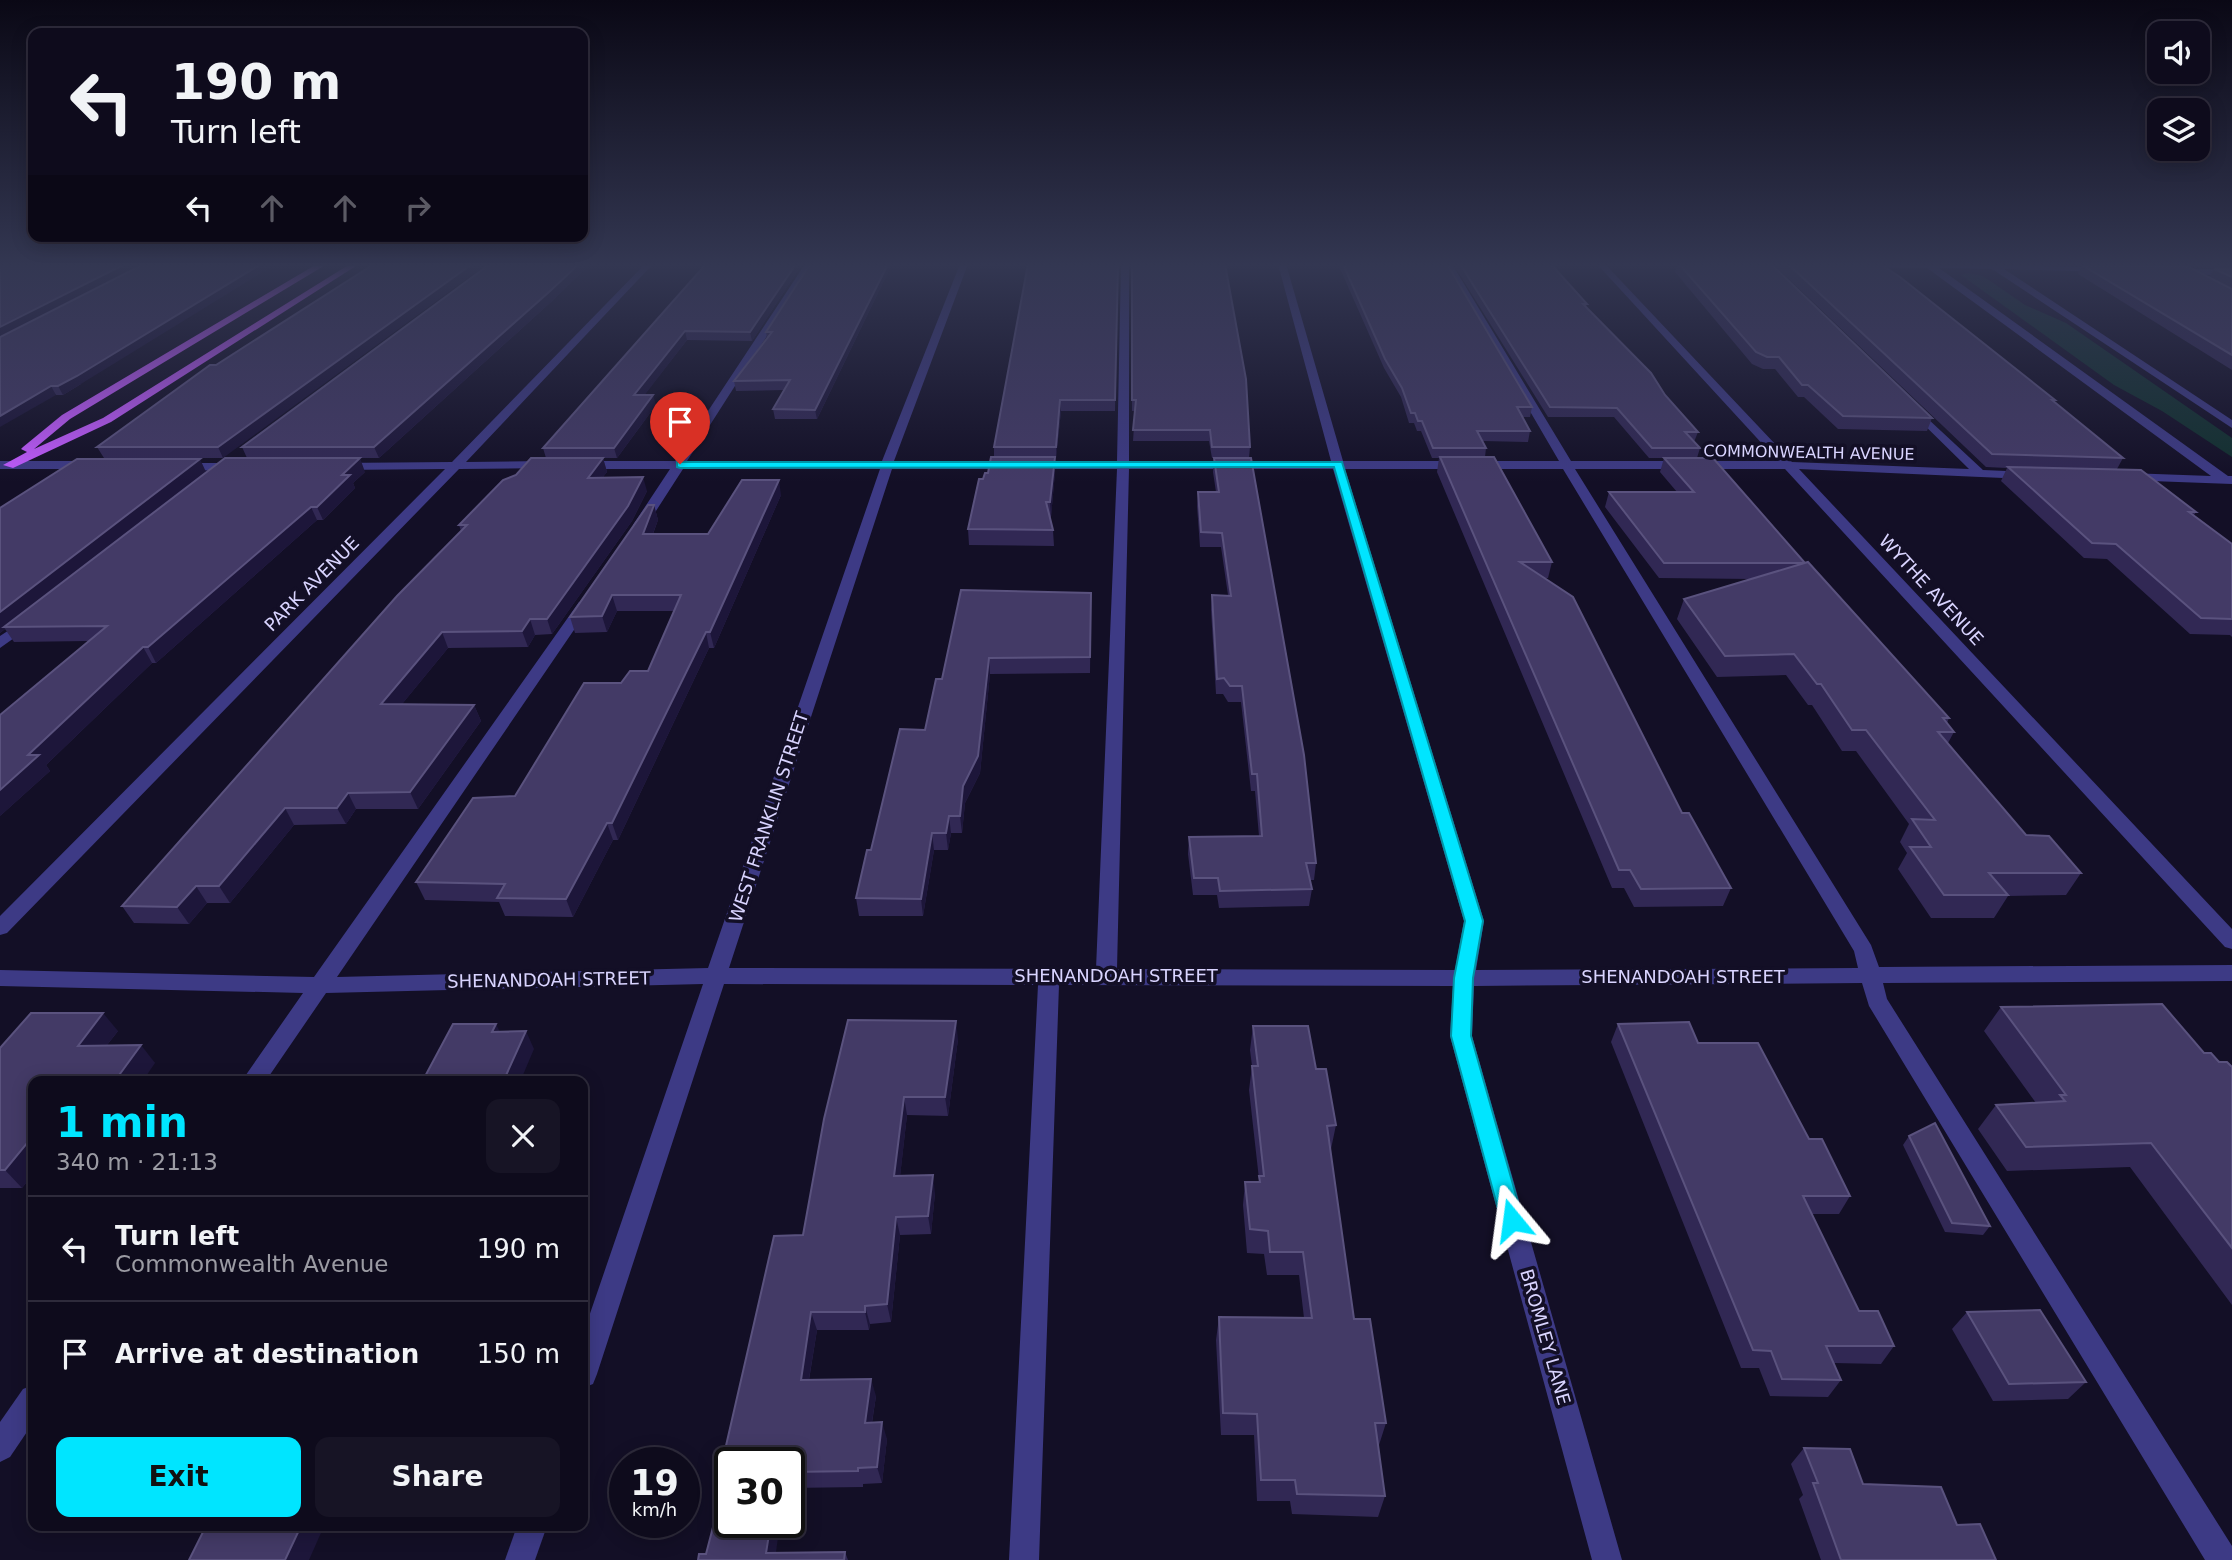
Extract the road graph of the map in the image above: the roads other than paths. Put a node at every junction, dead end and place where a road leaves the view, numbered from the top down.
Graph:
1 (200, 337) edge
2 (239, 337) edge
3 (579, 337) edge
4 (762, 337) edge
5 (936, 337) edge
6 (1125, 337) edge
7 (1302, 337) edge
8 (1491, 337) edge
9 (1669, 337) edge
10 (2029, 337) edge
11 (2099, 337) edge
12 (1902, 397) edge
13 (2232, 425) edge
14 (246, 451) edge
15 (680, 464) junction
16 (1124, 464) junction
17 (1338, 464) junction
18 (1787, 464) junction
19 (456, 465) junction
20 (557, 465) edge
21 (570, 465) edge
22 (887, 465) junction
23 (98, 466) edge
24 (168, 466) edge
25 (330, 466) edge
26 (3, 467) edge
27 (224, 467) junction
28 (251, 467) edge
29 (1569, 467) junction
30 (1981, 474) junction
31 (2034, 475) edge
32 (2114, 477) edge
33 (2229, 482) edge
34 (203, 484) edge
35 (629, 540) edge
36 (597, 586) edge
37 (32, 618) edge
38 (0, 643) edge
39 (0, 928) edge
40 (2232, 942) edge
41 (2232, 973) edge
42 (1106, 975) junction
43 (716, 976) junction
44 (1049, 976) junction
45 (1871, 976) junction
46 (0, 978) edge
47 (1464, 978) junction
48 (319, 985) junction
49 (256, 1076) edge
50 (588, 1359) edge
51 (28, 1406) edge
52 (0, 1447) edge
53 (530, 1531) edge
54 (520, 1560) edge
55 (1024, 1560) edge
56 (1607, 1560) edge
57 (2223, 1560) edge

1 - 26 main road
2 - 26 main road
3 - 19 street, PARK AVENUE
4 - 15 street
5 - 22 street, WEST FRANKLIN STREET
6 - 16 street
7 - 17 street, BROMLEY LANE
8 - 29 street
9 - 18 street, WYTHE AVENUE
10 - 33 street
11 - 13 street
12 - 30 street
14 - 27 street
15 - 21 street, COMMONWEALTH AVENUE
15 - 22 street, COMMONWEALTH AVENUE
15 - 35 street
16 - 17 street, COMMONWEALTH AVENUE
16 - 22 street, COMMONWEALTH AVENUE
16 - 42 street
17 - 29 street, COMMONWEALTH AVENUE
17 - 47 street, BROMLEY LANE
18 - 29 street, COMMONWEALTH AVENUE
18 - 30 street, COMMONWEALTH AVENUE
18 - 40 street, WYTHE AVENUE
19 - 20 street
19 - 25 street
19 - 39 street, PARK AVENUE
22 - 43 street, WEST FRANKLIN STREET
23 - 26 street
24 - 27 street
27 - 28 street
27 - 34 street
29 - 45 street
30 - 31 street, COMMONWEALTH AVENUE
32 - 33 street
36 - 48 street
37 - 38 street
41 - 45 street, SHENANDOAH STREET
42 - 44 street, SHENANDOAH STREET
42 - 47 street, SHENANDOAH STREET
43 - 44 street, SHENANDOAH STREET
43 - 48 street, SHENANDOAH STREET
43 - 50 street, WEST FRANKLIN STREET
44 - 55 street
45 - 47 street, SHENANDOAH STREET
45 - 57 street
46 - 48 street, SHENANDOAH STREET
47 - 56 street, BROMLEY LANE
48 - 49 street
51 - 52 street
53 - 54 street

